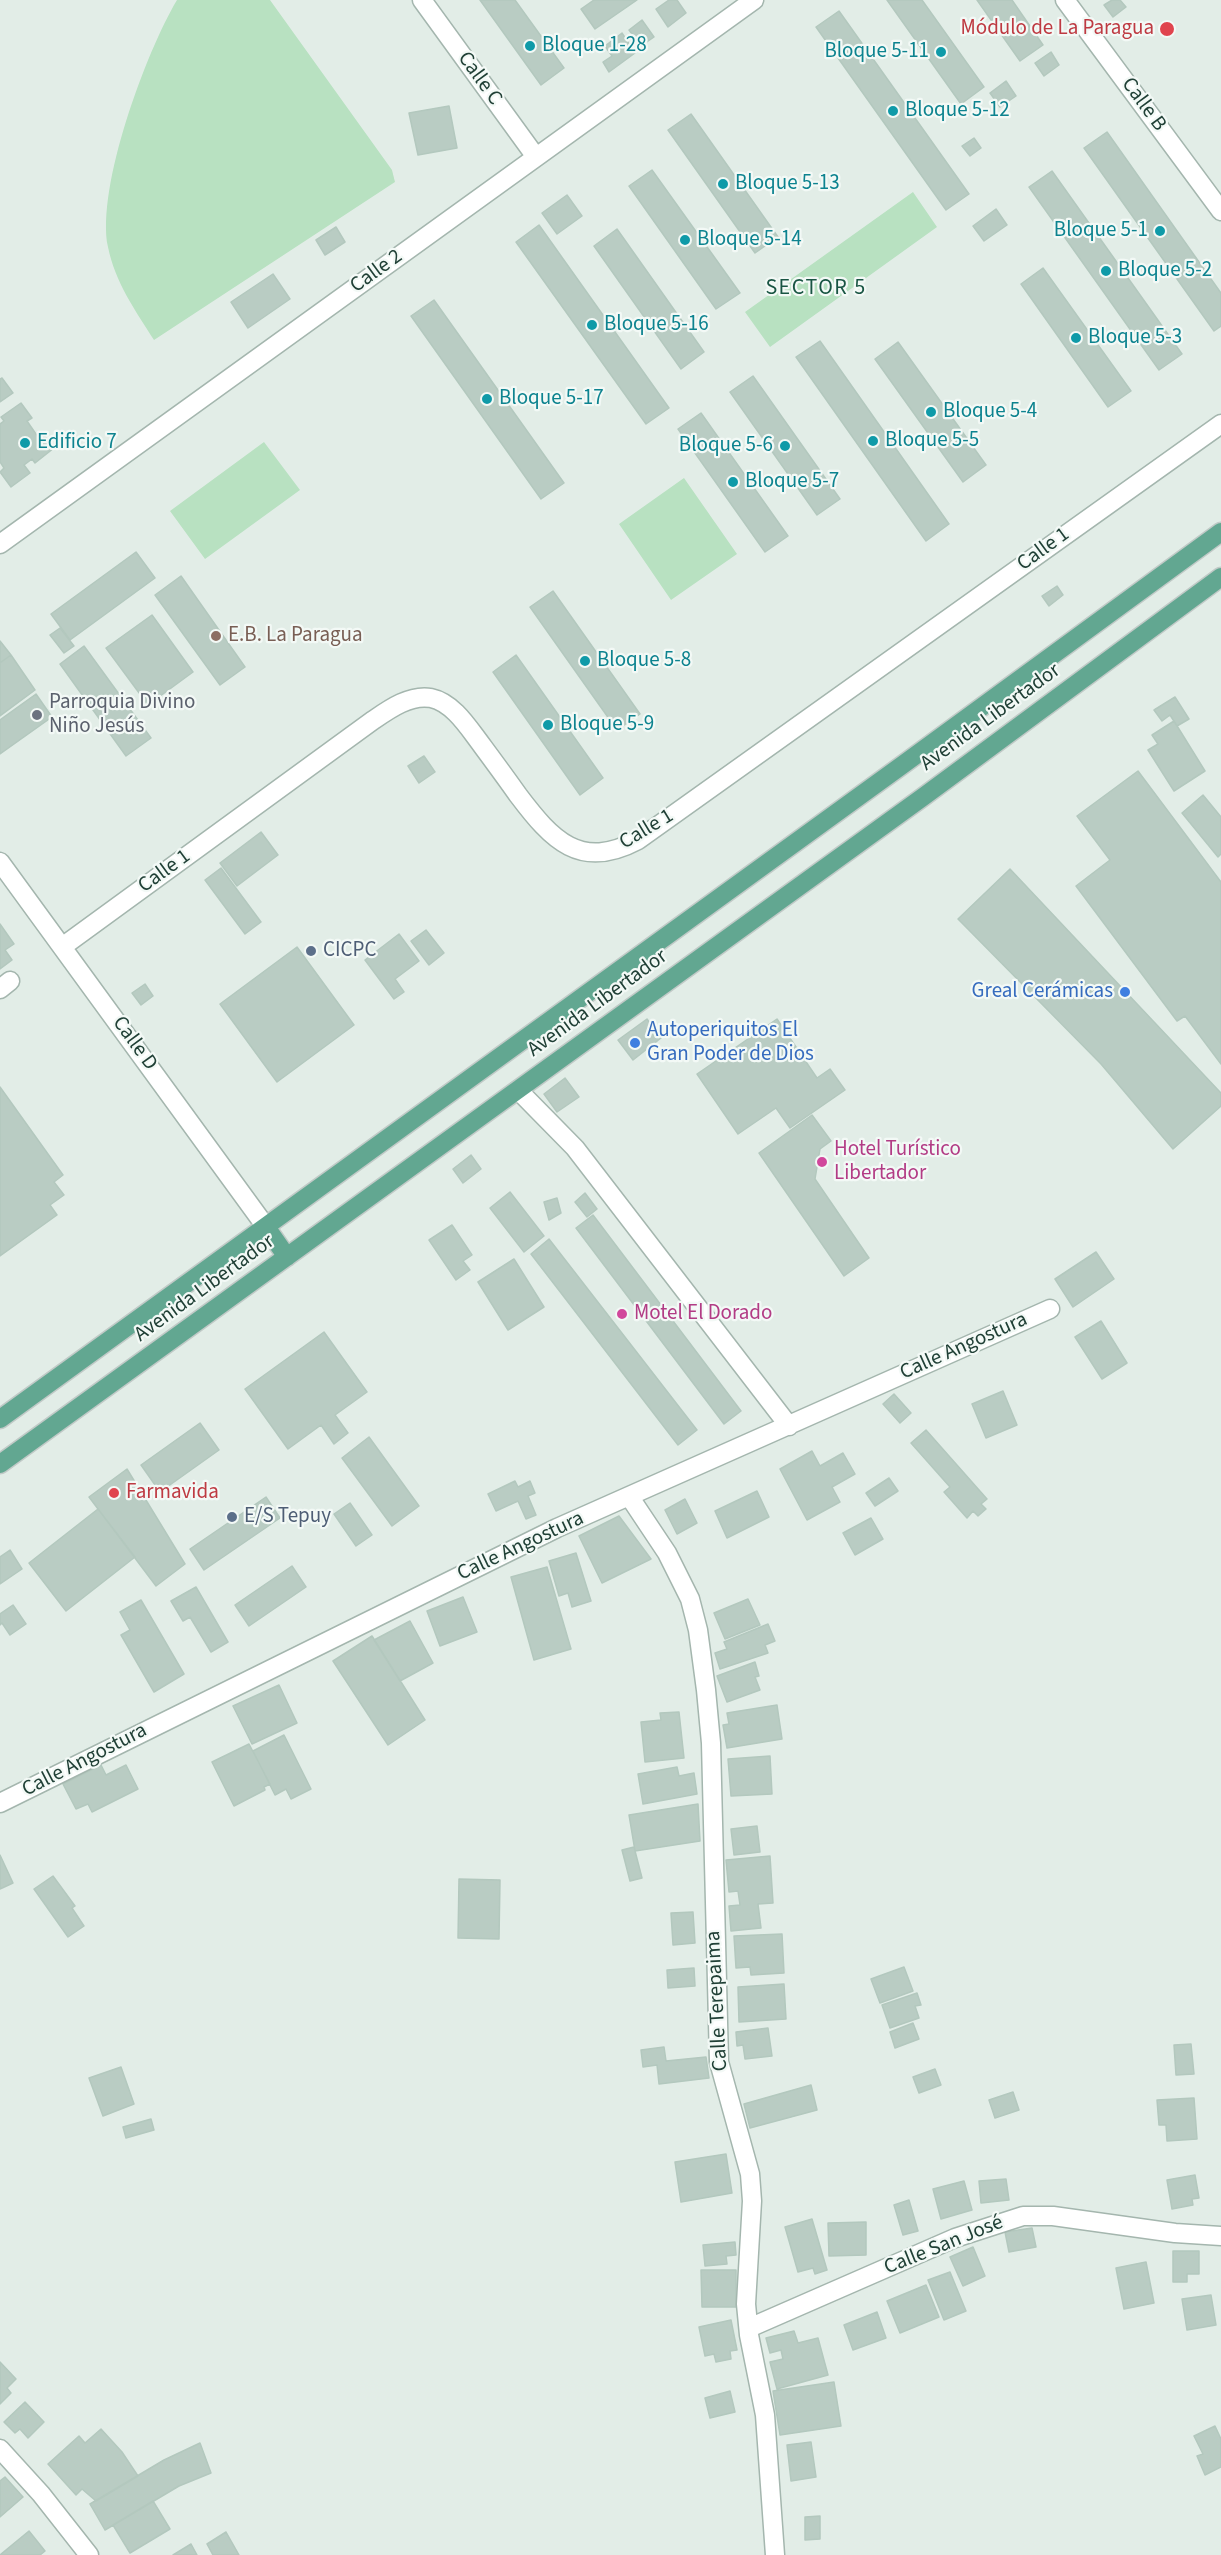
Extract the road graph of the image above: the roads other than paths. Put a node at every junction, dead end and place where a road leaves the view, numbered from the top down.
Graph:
1 (422, 0) edge
2 (753, 0) edge
3 (1065, 0) edge
4 (536, 157) junction
5 (1221, 211) edge
6 (1221, 423) edge
7 (1221, 532) edge
8 (0, 544) edge
9 (1221, 577) edge
10 (0, 862) edge
11 (62, 947) junction
12 (518, 1090) junction
13 (266, 1227) junction
14 (287, 1257) junction
15 (1050, 1309) dead end
16 (0, 1419) edge
17 (789, 1426) junction
18 (0, 1464) edge
19 (629, 1497) junction
20 (0, 1803) edge
21 (1221, 2236) edge
22 (749, 2328) junction
23 (0, 2449) edge
24 (89, 2555) edge
25 (775, 2555) edge

1 - 4 street, Calle C
2 - 4 street, Calle 2
3 - 5 street, Calle B
4 - 8 street, Calle 2
6 - 11 street, Calle 1
7 - 13 main road, Avenida Libertador
9 - 12 main road, Avenida Libertador
10 - 11 street, Calle D
11 - 13 street, Calle D
12 - 14 main road, Avenida Libertador
12 - 17 street
13 - 14 main road
13 - 16 main road, Avenida Libertador
14 - 18 main road, Avenida Libertador
15 - 17 street, Calle Angostura
17 - 19 street, Calle Angostura
19 - 20 street, Calle Angostura
19 - 22 street, Calle Terepaima
21 - 22 street, Calle San José
22 - 25 street, Calle Terepaima
23 - 24 street

